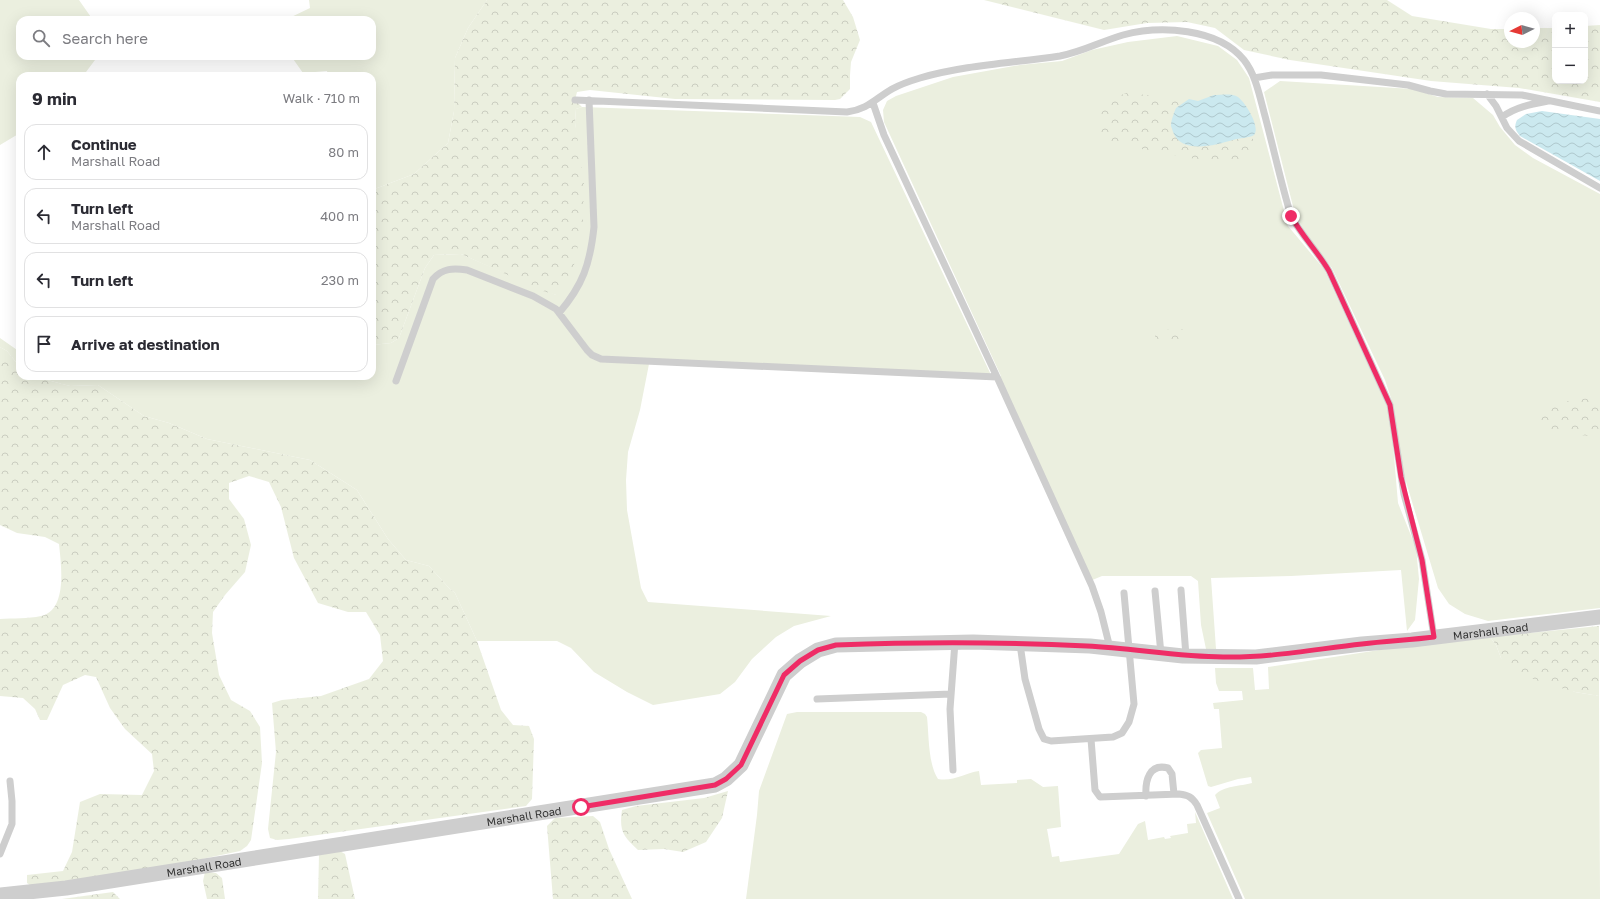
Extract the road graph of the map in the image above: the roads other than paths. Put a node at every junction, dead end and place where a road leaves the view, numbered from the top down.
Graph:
1 (1254, 78) junction
2 (1487, 94) junction
3 (575, 100) dead end
4 (589, 100) junction
5 (1550, 101) junction
6 (873, 103) junction
7 (1600, 111) edge
8 (1502, 117) junction
9 (1600, 188) edge
10 (560, 313) junction
11 (997, 377) junction
12 (396, 381) dead end
13 (1181, 590) dead end
14 (1156, 591) dead end
15 (1124, 593) dead end
16 (1600, 617) edge
17 (1434, 637) junction
18 (955, 642) junction
19 (1020, 644) junction
20 (1110, 648) junction
21 (1129, 650) junction
22 (1161, 654) junction
23 (1186, 656) junction
24 (951, 694) junction
25 (817, 699) dead end
26 (1091, 739) junction
27 (953, 770) dead end
28 (10, 781) dead end
29 (1174, 794) junction
30 (1146, 796) junction
31 (0, 854) edge
32 (0, 895) edge
33 (1239, 899) edge

1 - 2 lane
1 - 6 lane
1 - 17 lane
2 - 5 lane
2 - 8 lane
3 - 4 lane
4 - 6 lane
4 - 10 lane
5 - 7 lane
5 - 8 lane
6 - 11 lane
8 - 9 lane
10 - 11 lane
10 - 12 lane
11 - 20 lane
13 - 23 lane
14 - 22 lane
15 - 21 lane
16 - 17 street, Marshall Road
17 - 23 street, Marshall Road
18 - 19 street, Marshall Road
18 - 24 lane
18 - 32 street, Marshall Road
19 - 20 street, Marshall Road
19 - 26 lane
20 - 21 street, Marshall Road
21 - 22 street, Marshall Road
21 - 26 lane
22 - 23 street, Marshall Road
24 - 25 lane
24 - 27 lane
26 - 30 lane
28 - 31 lane
29 - 30 lane
29 - 30 lane
29 - 33 lane

